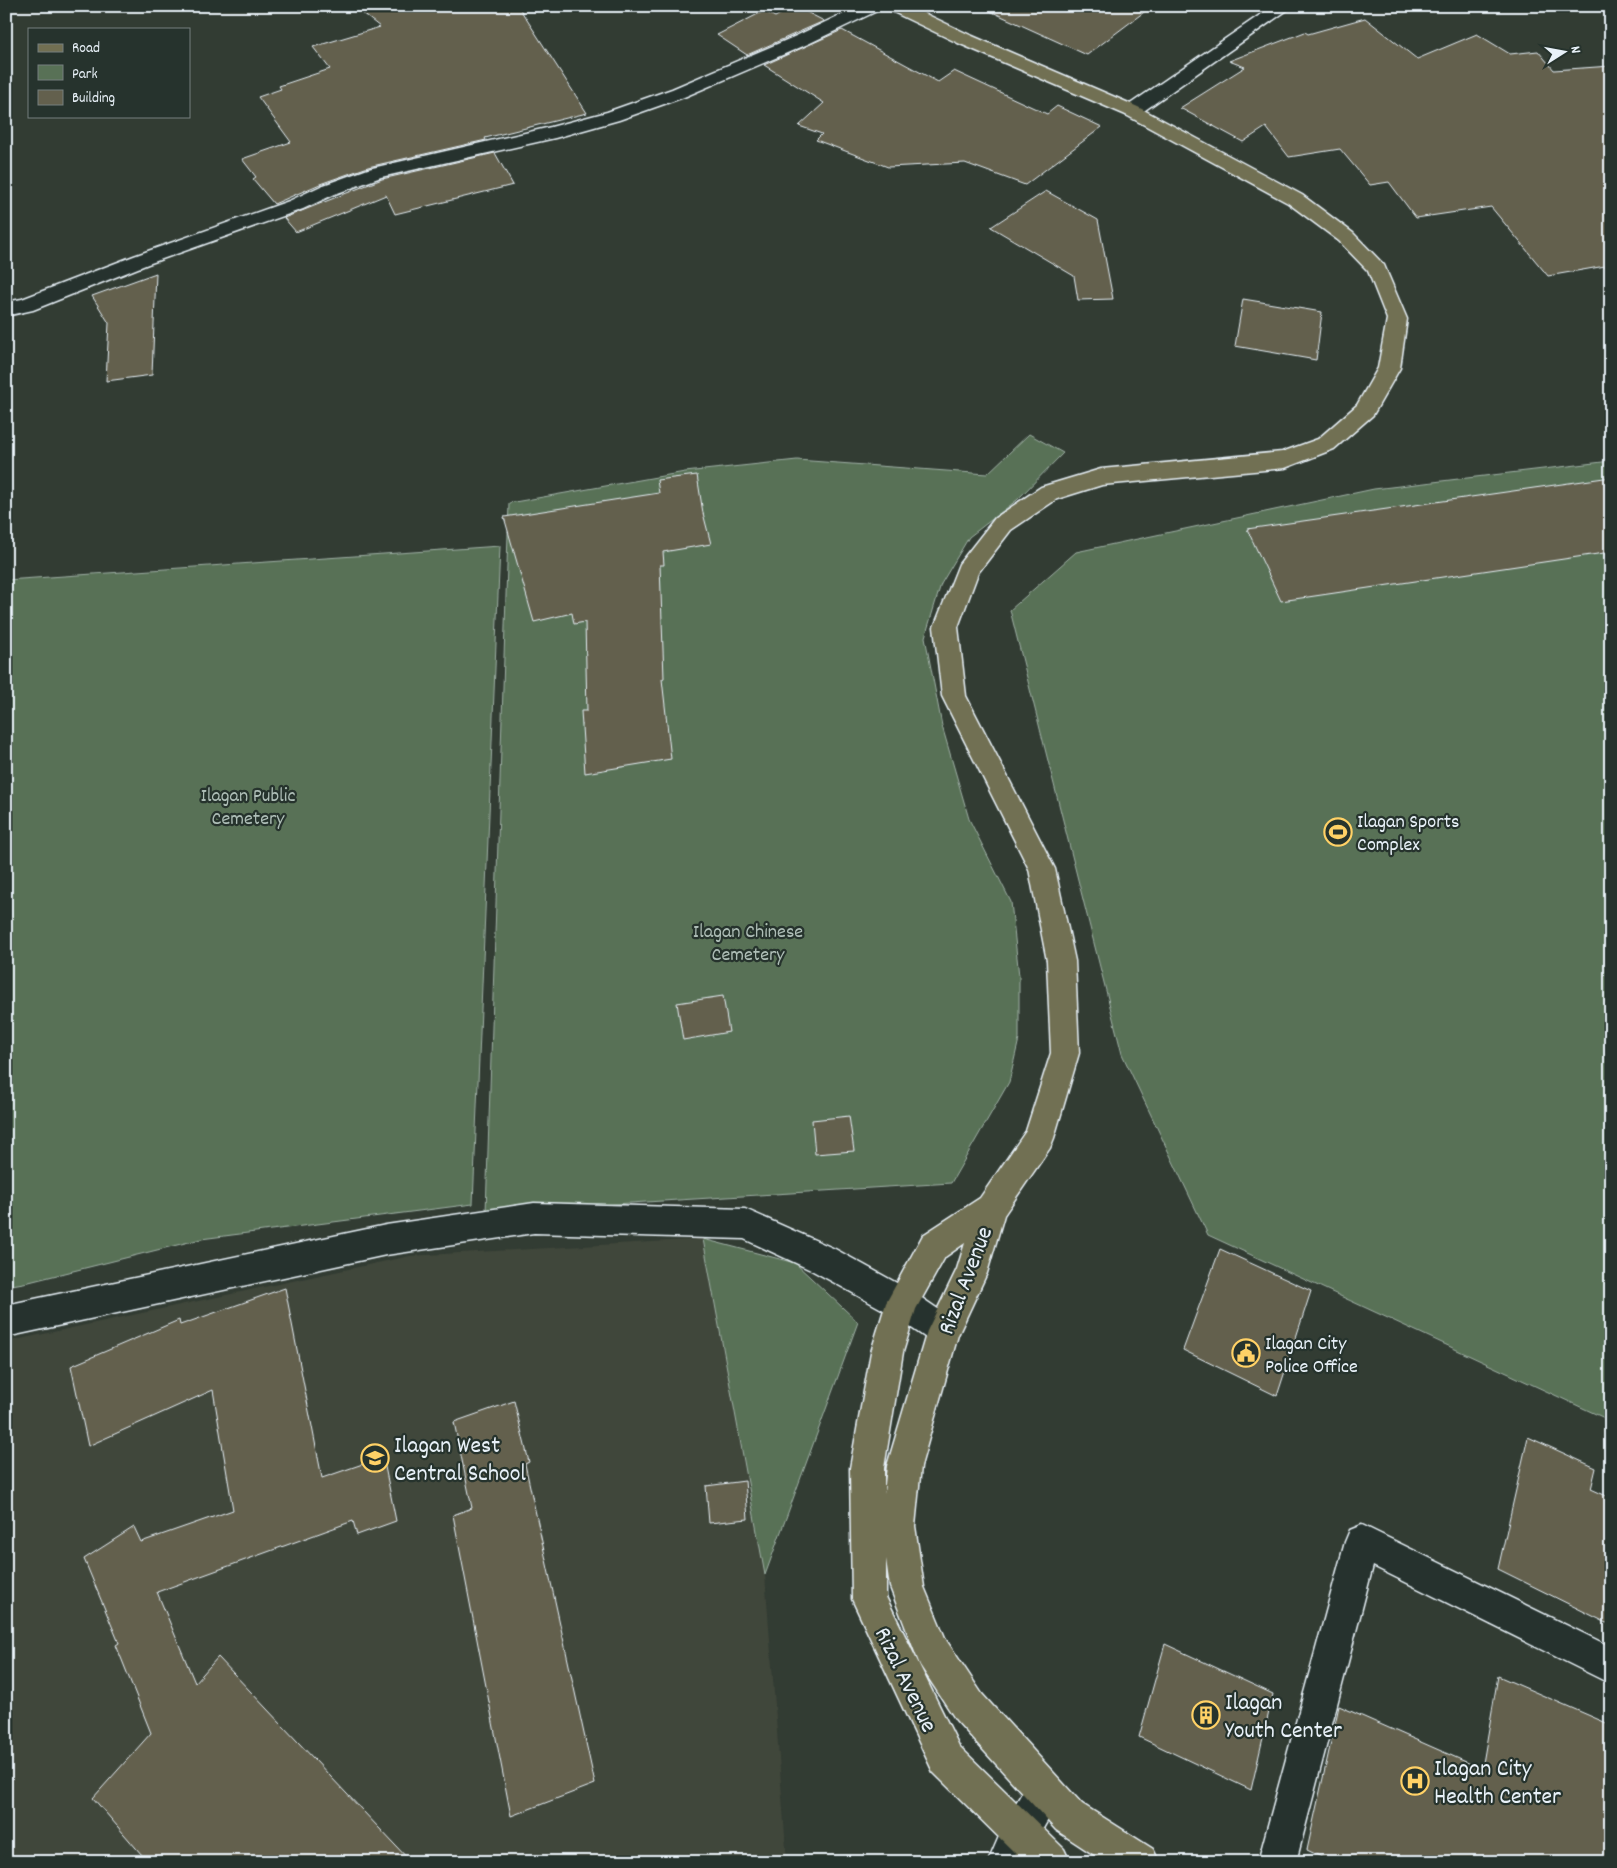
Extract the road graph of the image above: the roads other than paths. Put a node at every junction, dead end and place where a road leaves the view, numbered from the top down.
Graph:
1 (873, 6) edge
2 (895, 6) edge
3 (1285, 6) edge
4 (1132, 111) junction
5 (6, 310) edge
6 (991, 1208) junction
7 (902, 1303) junction
8 (6, 1321) edge
9 (943, 1331) junction
10 (1611, 1666) edge
11 (1044, 1791) junction
12 (1013, 1846) edge
13 (1051, 1862) edge
14 (1140, 1862) edge
15 (1277, 1862) edge

1 - 5 street
2 - 4 main road
3 - 4 street
4 - 6 main road
6 - 7 main road, Rizal Avenue
6 - 9 main road, Rizal Avenue
7 - 8 street
7 - 9 street
7 - 12 main road, Rizal Avenue
9 - 11 main road, Rizal Avenue
10 - 15 street
11 - 12 street
11 - 14 main road, Rizal Avenue
12 - 13 main road, Rizal Avenue

